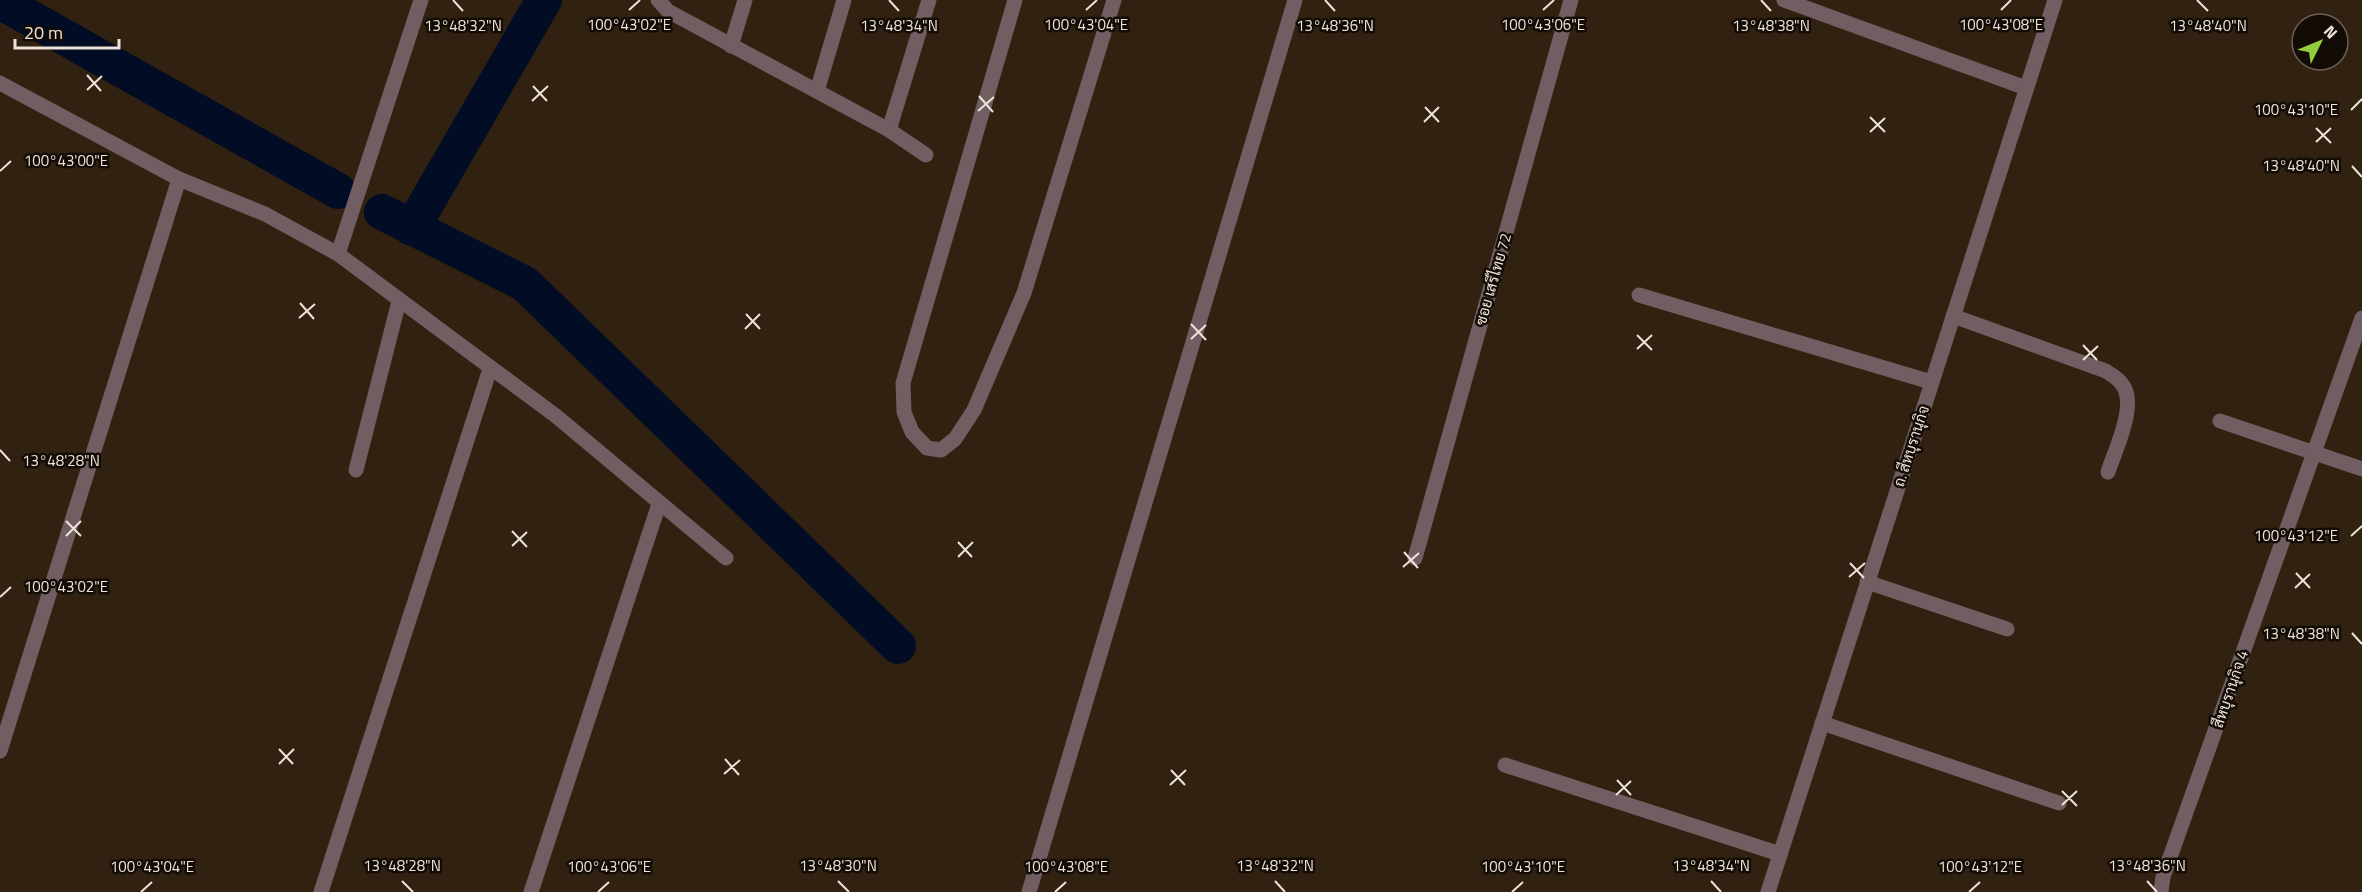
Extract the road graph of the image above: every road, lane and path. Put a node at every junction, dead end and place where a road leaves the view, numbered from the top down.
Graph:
1 (421, 0) edge
2 (658, 0) edge
3 (745, 0) edge
4 (844, 0) edge
5 (929, 0) edge
6 (1015, 0) edge
7 (1114, 0) edge
8 (1294, 0) edge
9 (1571, 0) edge
10 (1784, 0) edge
11 (2055, 0) edge
12 (732, 46) junction
13 (0, 83) edge
14 (2026, 88) junction
15 (817, 91) junction
16 (889, 130) junction
17 (926, 155) dead end
18 (179, 179) junction
19 (338, 254) junction
20 (1639, 295) dead end
21 (399, 301) junction
22 (1953, 316) junction
23 (2362, 318) edge
24 (490, 369) junction
25 (1931, 382) junction
26 (2220, 421) dead end
27 (2313, 451) junction
28 (2362, 469) edge
29 (356, 470) dead end
30 (2108, 472) dead end
31 (659, 504) junction
32 (726, 558) dead end
33 (1415, 558) dead end
34 (1867, 582) junction
35 (2007, 629) dead end
36 (1822, 723) junction
37 (0, 751) edge
38 (1505, 765) dead end
39 (2059, 803) dead end
40 (1780, 854) junction
41 (321, 892) edge
42 (531, 892) edge
43 (1029, 892) edge
44 (1769, 892) edge
45 (2162, 892) edge

1 - 19 street
2 - 12 street
3 - 12 street
4 - 15 street
5 - 16 street
6 - 7 street
8 - 43 street
9 - 33 street, ซอย เสรีไทย 72
10 - 14 street
11 - 14 street, ถ. สีหบุรานุกิจ
12 - 15 street
13 - 18 street
14 - 22 street, ถ. สีหบุรานุกิจ
15 - 16 street
16 - 17 street
18 - 19 street
18 - 37 street
19 - 21 street
20 - 25 street
21 - 24 street
21 - 29 street
22 - 25 street, ถ. สีหบุรานุกิจ
22 - 30 street
23 - 27 street, สีหบุรานุกิจ 4
24 - 31 street
24 - 41 street
25 - 34 street, ถ. สีหบุรานุกิจ
26 - 27 street
27 - 28 street
27 - 45 street, สีหบุรานุกิจ 4
31 - 32 street
31 - 42 street
34 - 35 street
34 - 36 street, ถ. สีหบุรานุกิจ
36 - 39 street
36 - 40 street, ถ. สีหบุรานุกิจ
38 - 40 street
40 - 44 street, ถ. สีหบุรานุกิจ

